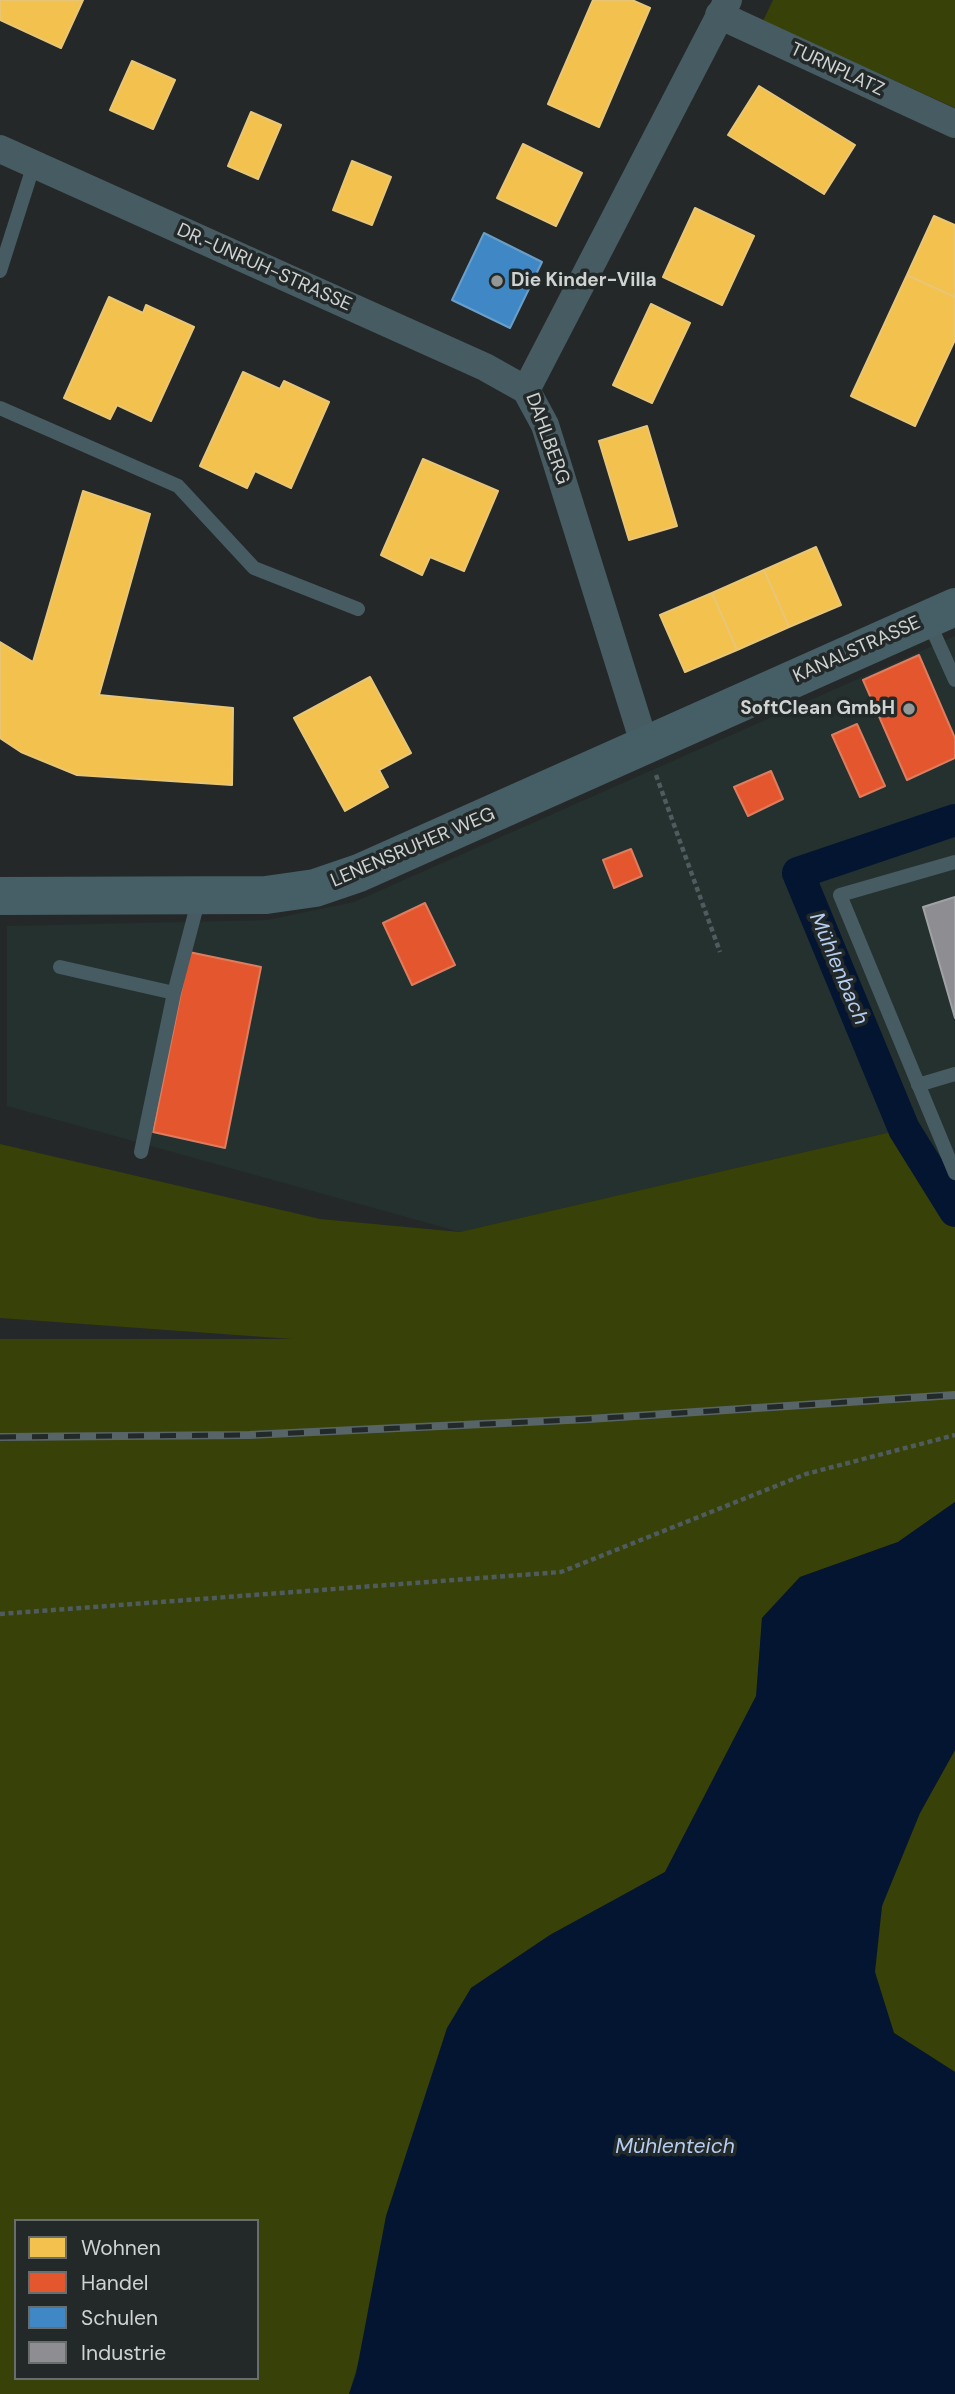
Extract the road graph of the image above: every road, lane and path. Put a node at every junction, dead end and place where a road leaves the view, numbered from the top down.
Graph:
1 (724, 8) edge
2 (955, 124) edge
3 (0, 149) edge
4 (34, 164) junction
5 (0, 271) edge
6 (526, 390) junction
7 (0, 408) edge
8 (358, 609) dead end
9 (941, 613) edge
10 (955, 681) edge
11 (645, 746) junction
12 (955, 862) edge
13 (0, 896) edge
14 (199, 897) junction
15 (720, 952) dead end
16 (60, 967) dead end
17 (174, 993) junction
18 (955, 1074) edge
19 (918, 1085) junction
20 (141, 1152) dead end
21 (955, 1173) edge
22 (955, 1435) edge
23 (0, 1614) edge

1 - 2 street, TURNPLATZ
1 - 6 street, DAHLBERG
3 - 4 street, DR.-UNRUH-STRASSE
4 - 5 lane
4 - 6 street, DR.-UNRUH-STRASSE
6 - 11 street, DAHLBERG
7 - 8 lane
9 - 10 lane
9 - 11 street, KANALSTRASSE
11 - 14 street, LENENSRUHER WEG
11 - 15 path
12 - 19 lane
13 - 14 street, LENENSRUHER WEG
14 - 17 lane
16 - 17 lane
17 - 20 lane
18 - 19 lane
19 - 21 lane
22 - 23 path

